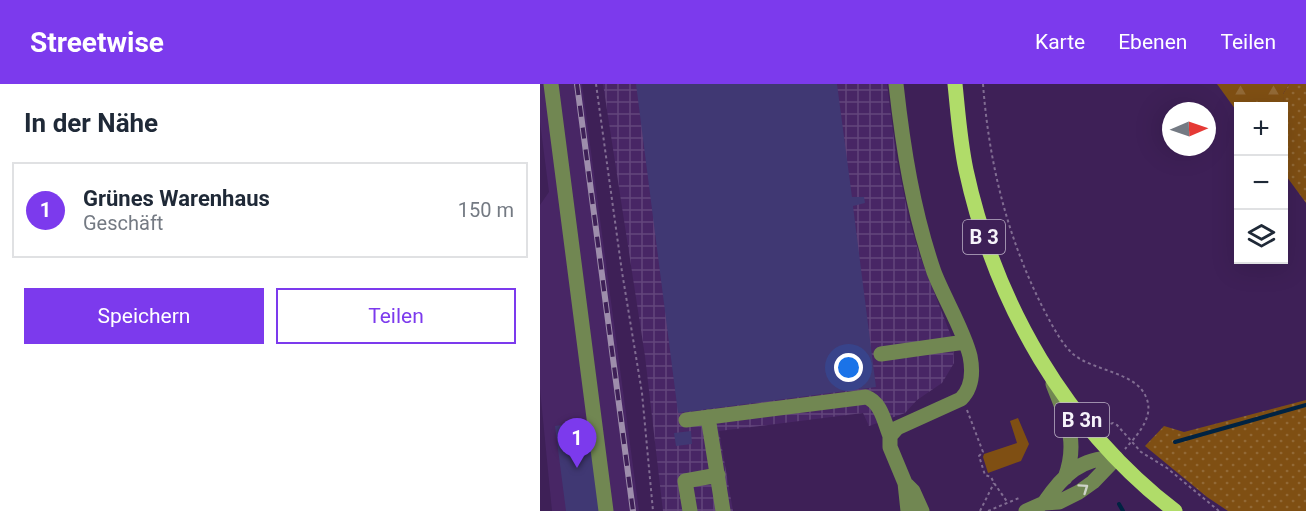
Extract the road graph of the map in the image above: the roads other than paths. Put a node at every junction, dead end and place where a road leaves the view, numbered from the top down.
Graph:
1 (551, 84) edge
2 (896, 84) edge
3 (955, 84) edge
4 (964, 342) junction
5 (881, 354) dead end
6 (1051, 378) junction
7 (708, 417) junction
8 (686, 420) dead end
9 (890, 436) junction
10 (1116, 459) junction
11 (718, 475) junction
12 (1065, 478) junction
13 (905, 483) junction
14 (1044, 502) junction
15 (606, 511) edge
16 (690, 511) edge
17 (723, 511) edge
18 (908, 511) edge
19 (922, 511) edge
20 (1026, 511) edge
21 (1175, 511) edge

1 - 15 street
2 - 4 street
3 - 6 main road, B 3
4 - 5 street
4 - 9 street
6 - 10 main road, B 3n
6 - 12 street
7 - 8 street
7 - 9 street
7 - 11 street
9 - 13 street
10 - 12 street
14 -> 10 street
10 - 21 main road
11 - 16 street
11 - 17 street
12 - 14 street
13 - 18 street
13 - 19 street
14 - 20 street

